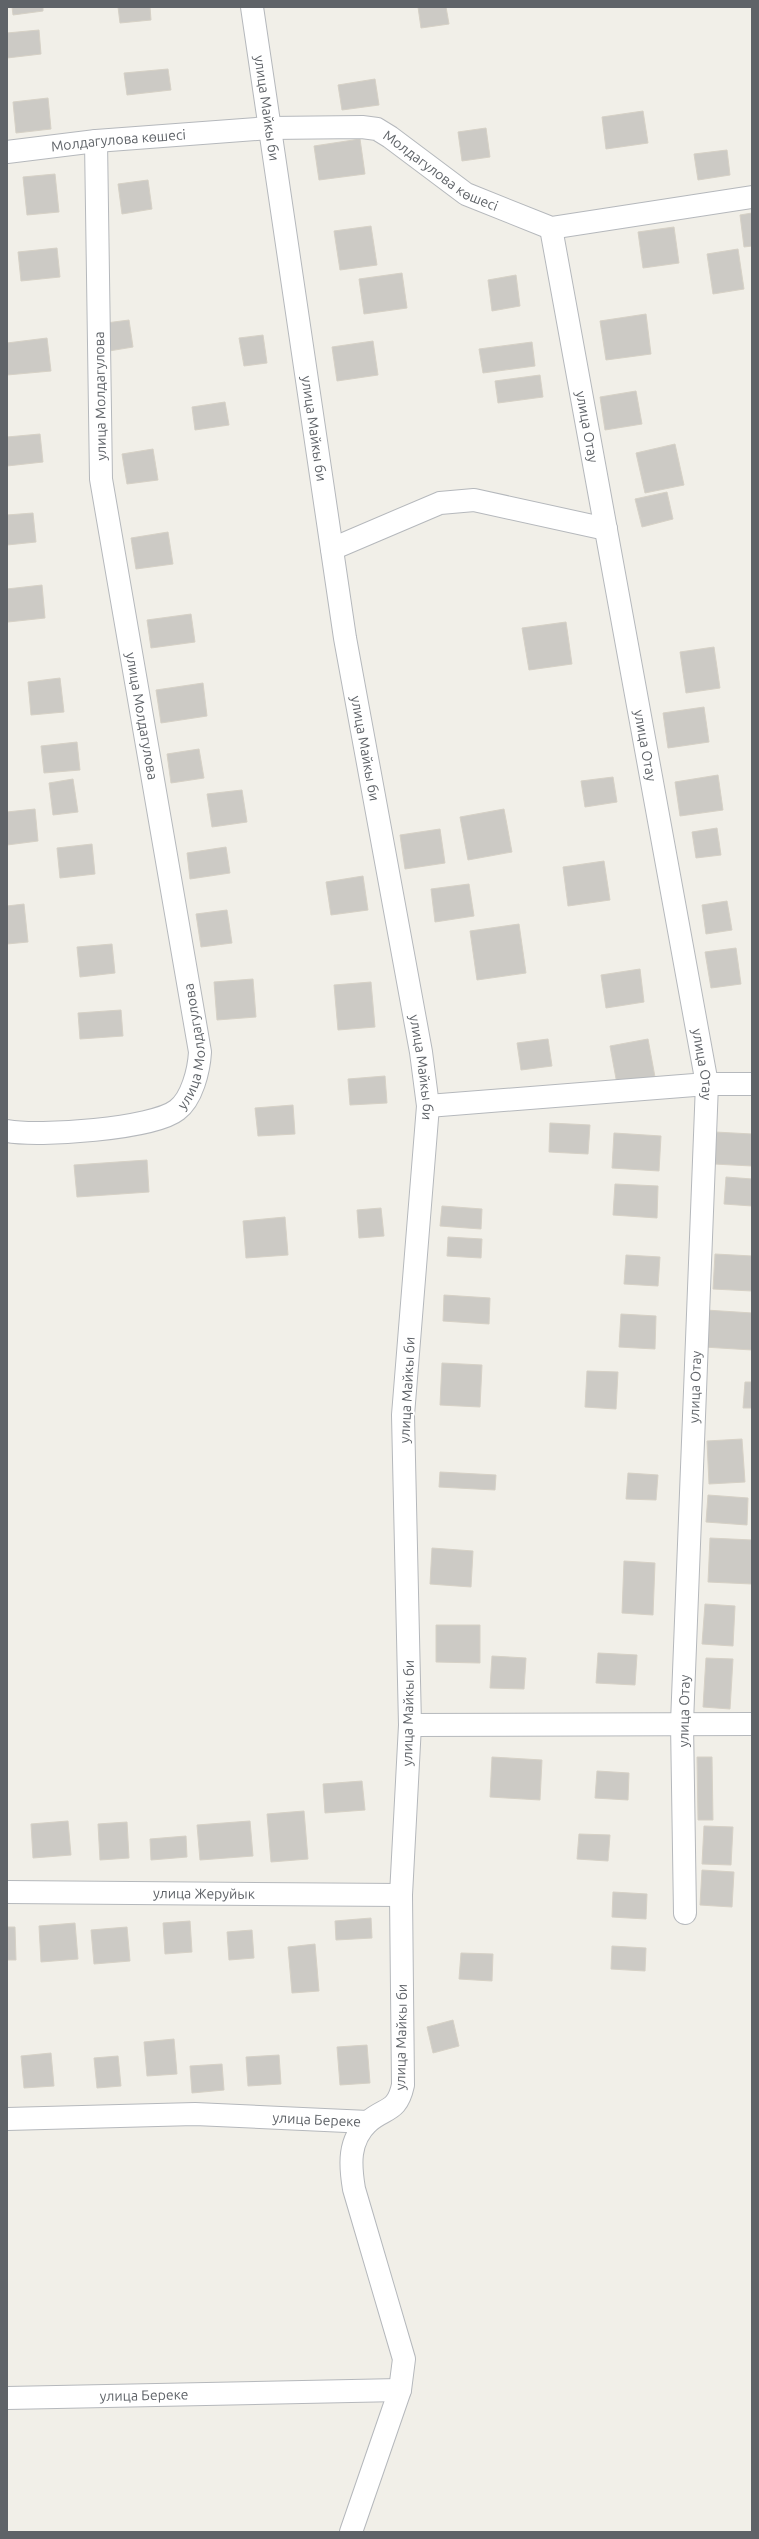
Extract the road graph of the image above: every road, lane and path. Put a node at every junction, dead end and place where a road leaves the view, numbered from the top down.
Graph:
1 (252, 7) edge
2 (269, 128) junction
3 (96, 141) junction
4 (7, 152) edge
5 (752, 197) edge
6 (551, 228) junction
7 (606, 529) junction
8 (332, 549) junction
9 (707, 1084) junction
10 (752, 1084) edge
11 (428, 1106) junction
12 (7, 1131) edge
13 (682, 1723) junction
14 (752, 1724) edge
15 (410, 1725) junction
16 (7, 1892) edge
17 (401, 1895) junction
18 (685, 1913) dead end
19 (7, 2120) edge
20 (368, 2122) junction
21 (400, 2390) junction
22 (7, 2398) edge
23 (351, 2532) edge

1 - 2 street, улица Майкы би
2 - 3 street, Молдагулова көшесі
2 - 6 street, Молдагулова көшесі
2 - 8 street, улица Майкы би
3 - 4 street, Молдагулова көшесі
3 - 12 street, улица Молдагулова
5 - 6 street
6 - 7 street, улица Отау
7 - 8 street
7 - 9 street, улица Отау
8 - 11 street, улица Майкы би
9 - 10 street
9 - 11 street
9 - 13 street, улица Отау
11 - 15 street, улица Майкы би
13 - 14 street
13 - 15 street
13 - 18 street, улица Отау
15 - 17 street, улица Майкы би
16 - 17 street, улица Жеруйык
17 - 20 street, улица Майкы би
19 - 20 street, улица Береке
20 - 21 street, улица Береке
21 - 22 street, улица Береке
21 - 23 street, улица Береке

